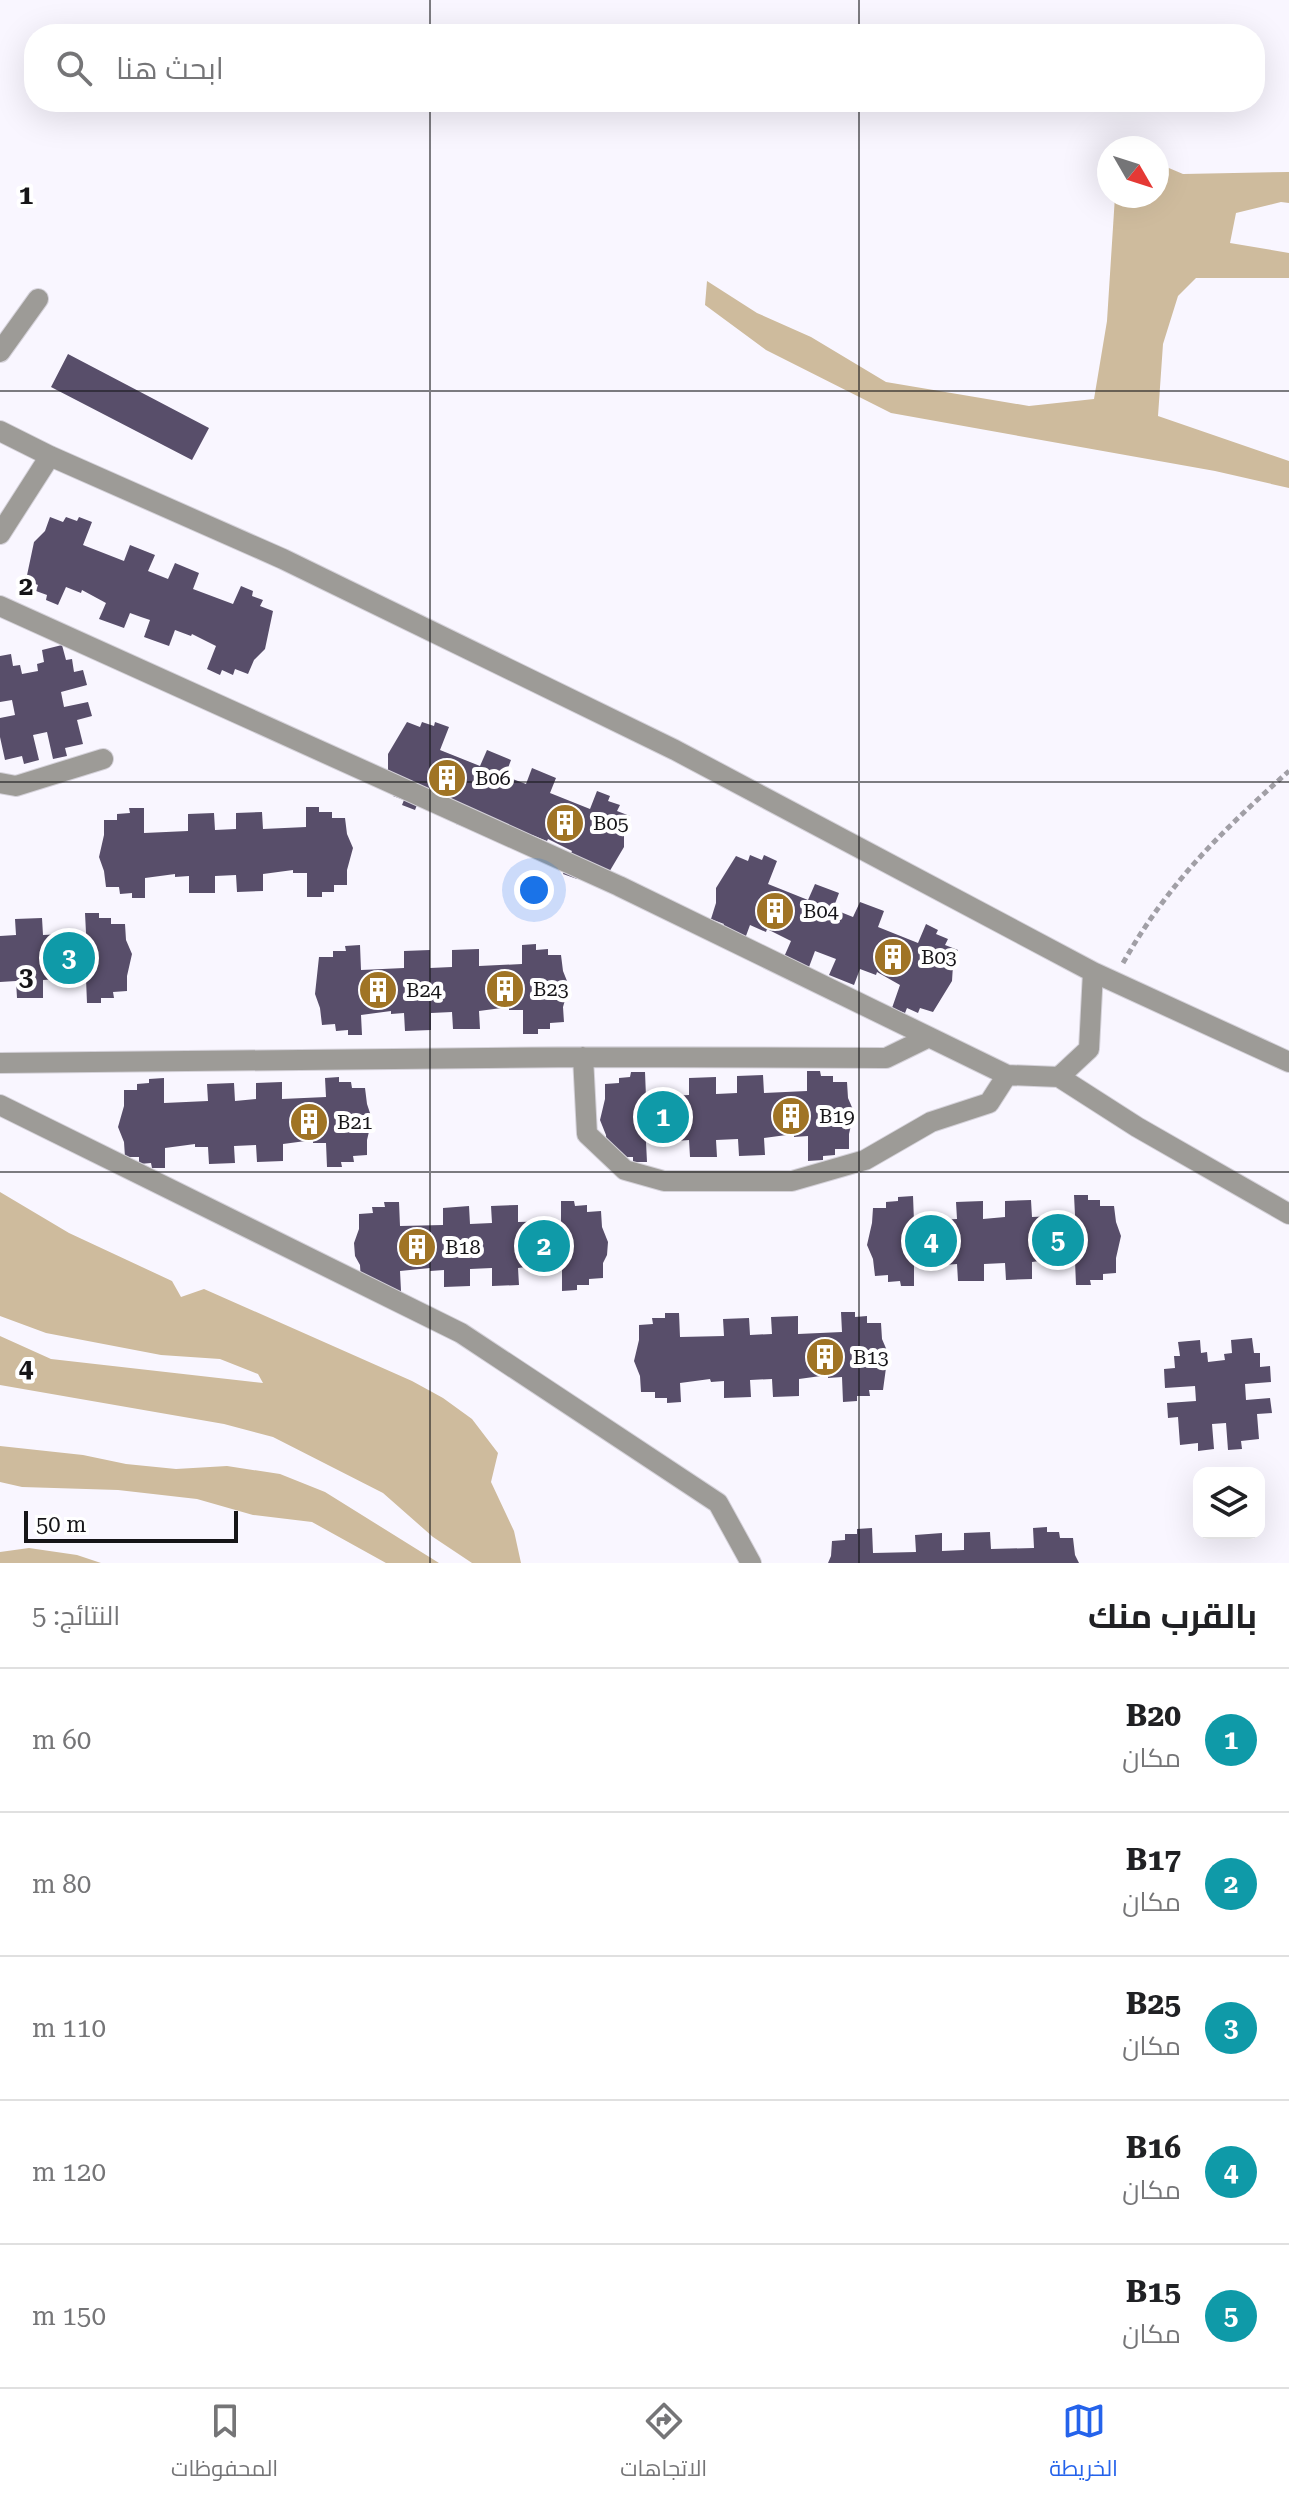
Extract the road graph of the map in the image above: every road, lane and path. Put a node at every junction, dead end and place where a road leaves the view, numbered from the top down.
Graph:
1 (38, 299) dead end
2 (0, 352) edge
3 (0, 431) edge
4 (50, 456) junction
5 (0, 534) edge
6 (0, 606) edge
7 (103, 759) dead end
8 (1289, 771) edge
9 (0, 783) edge
10 (1093, 972) junction
11 (1112, 981) junction
12 (927, 1038) junction
13 (583, 1057) junction
14 (1289, 1062) edge
15 (0, 1063) edge
16 (1007, 1075) junction
17 (1059, 1077) junction
18 (0, 1105) edge
19 (1289, 1214) edge
20 (751, 1563) edge

1 - 2 street
3 - 4 street
4 - 5 street
4 - 10 street
6 - 12 street
7 - 9 street
8 - 11 path
10 - 11 street
10 - 17 street
11 - 14 street
12 - 13 street
12 - 16 street
13 - 15 street
13 - 16 street
16 - 17 street
17 - 19 street
18 - 20 street

